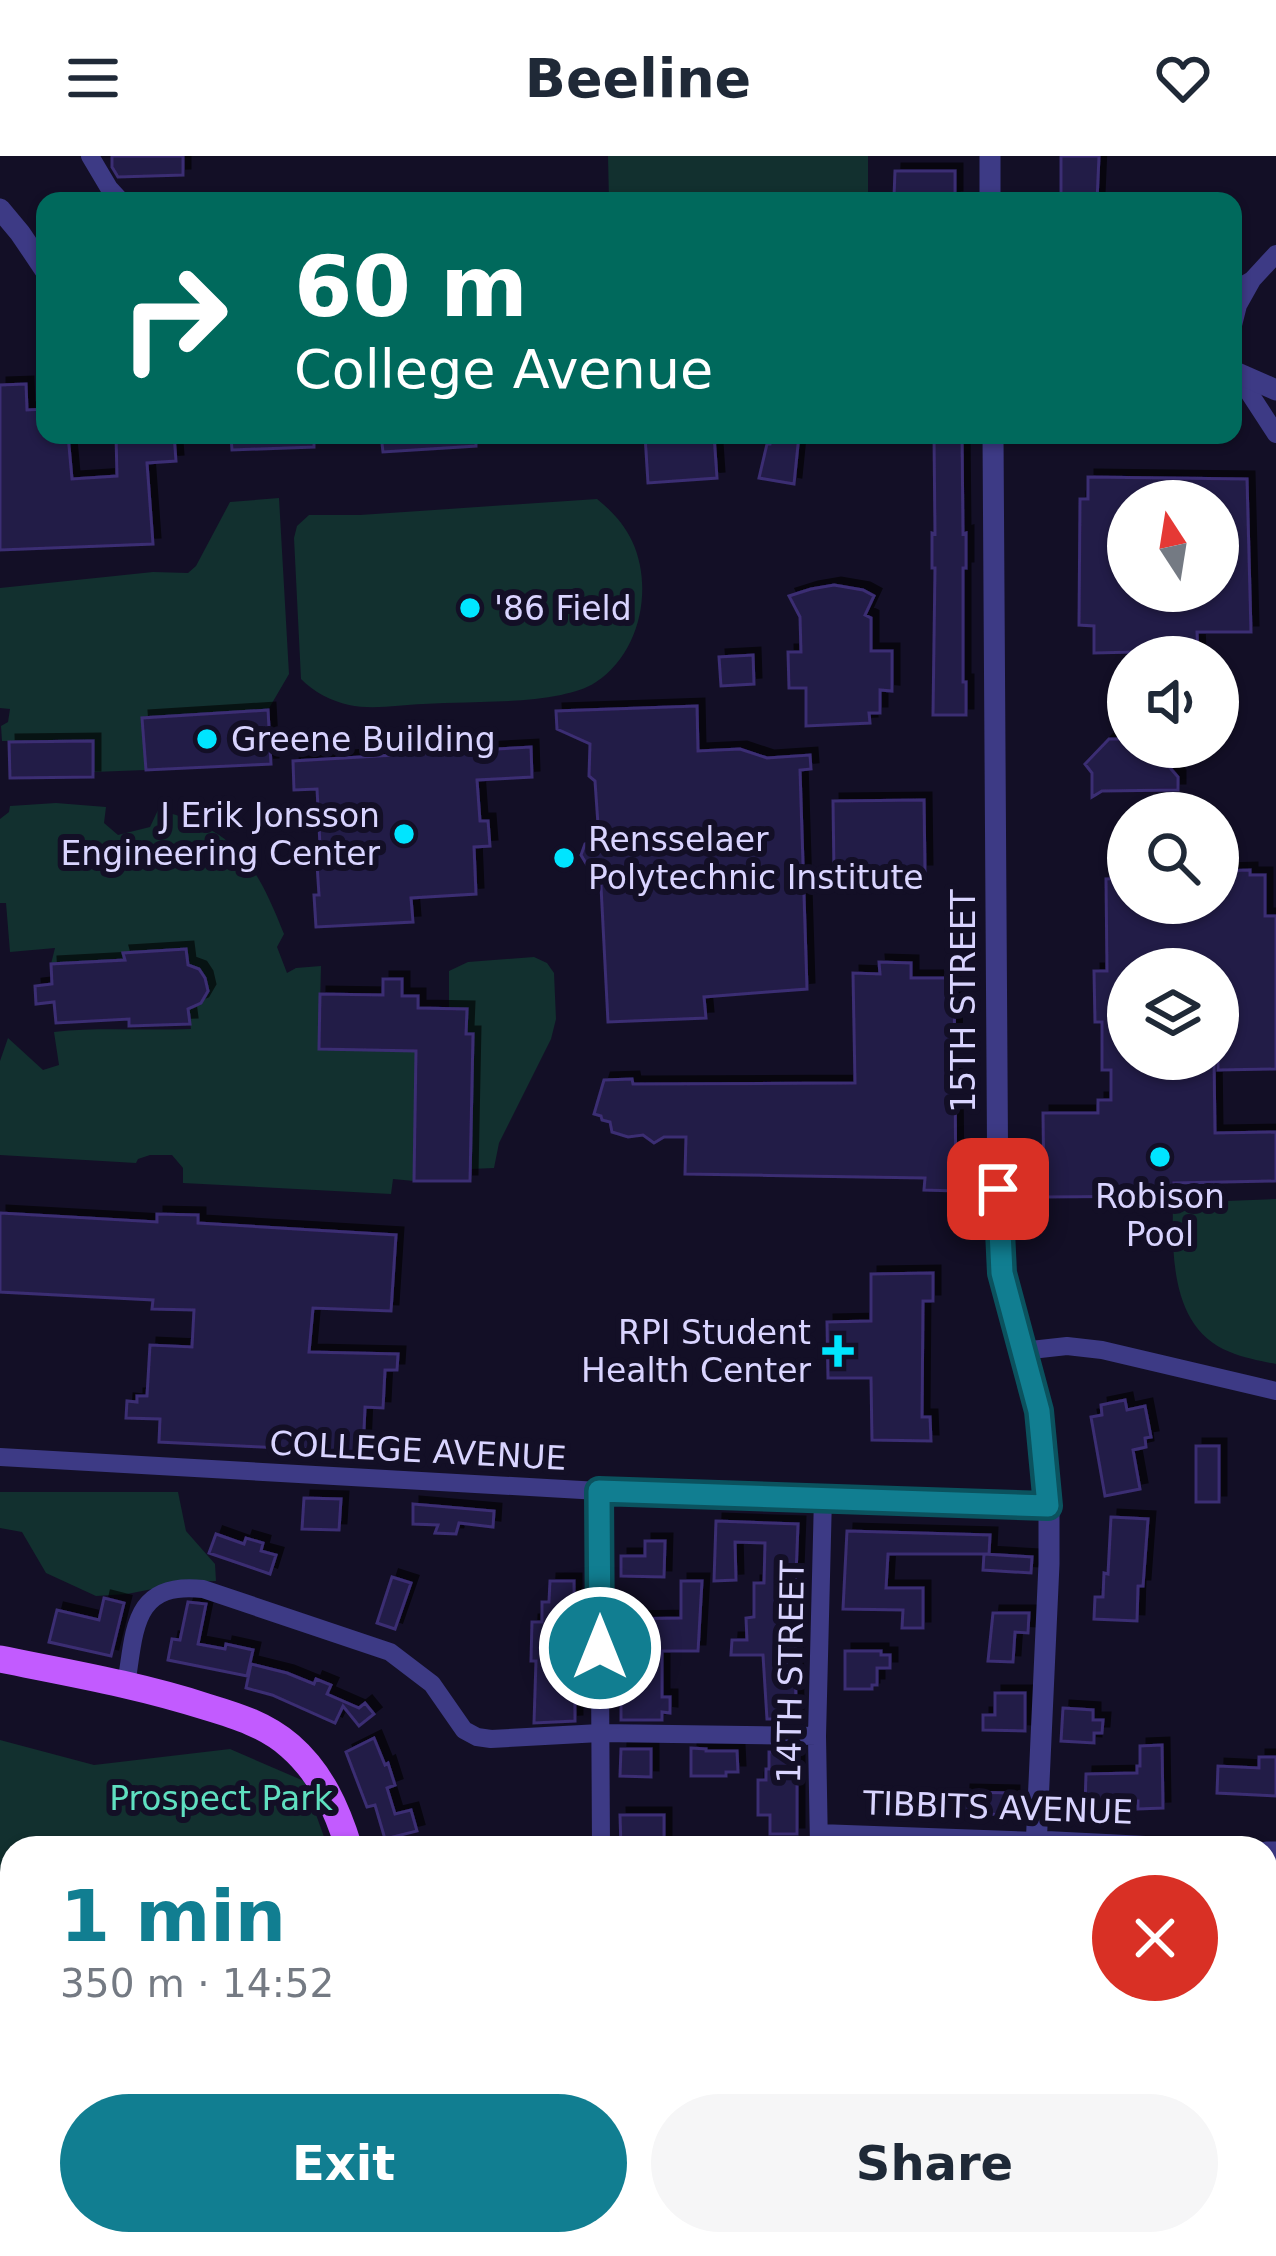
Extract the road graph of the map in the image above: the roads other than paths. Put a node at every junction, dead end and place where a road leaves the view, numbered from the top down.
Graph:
1 (90, 156) edge
2 (990, 156) edge
3 (113, 192) edge
4 (990, 192) edge
5 (0, 209) edge
6 (1276, 254) edge
7 (36, 257) edge
8 (1252, 280) junction
9 (1242, 286) edge
10 (1242, 298) edge
11 (1242, 373) edge
12 (1242, 383) edge
13 (1276, 390) edge
14 (1276, 434) edge
15 (993, 444) edge
16 (1022, 1351) junction
17 (1276, 1391) edge
18 (0, 1457) edge
19 (599, 1491) junction
20 (823, 1497) junction
21 (1048, 1506) junction
22 (0, 1659) edge
23 (126, 1684) junction
24 (600, 1733) junction
25 (817, 1736) junction
26 (345, 1836) edge
27 (601, 1836) edge
28 (819, 1836) edge
29 (1036, 1836) edge

1 - 3 street
2 - 4 street
5 - 7 street
6 - 8 street
8 - 9 street
8 - 10 street
11 - 13 street
12 - 14 street
15 - 16 street, 15TH STREET
16 - 17 street
16 - 21 street, 15TH STREET
18 - 19 street, COLLEGE AVENUE
19 - 20 street, COLLEGE AVENUE
19 - 24 street
20 - 21 street, COLLEGE AVENUE
20 - 25 street, 14TH STREET
21 - 29 street, 15TH STREET
22 - 23 main road
23 - 24 street
23 - 26 main road
24 - 25 street
24 - 27 street
25 - 28 street, 14TH STREET

